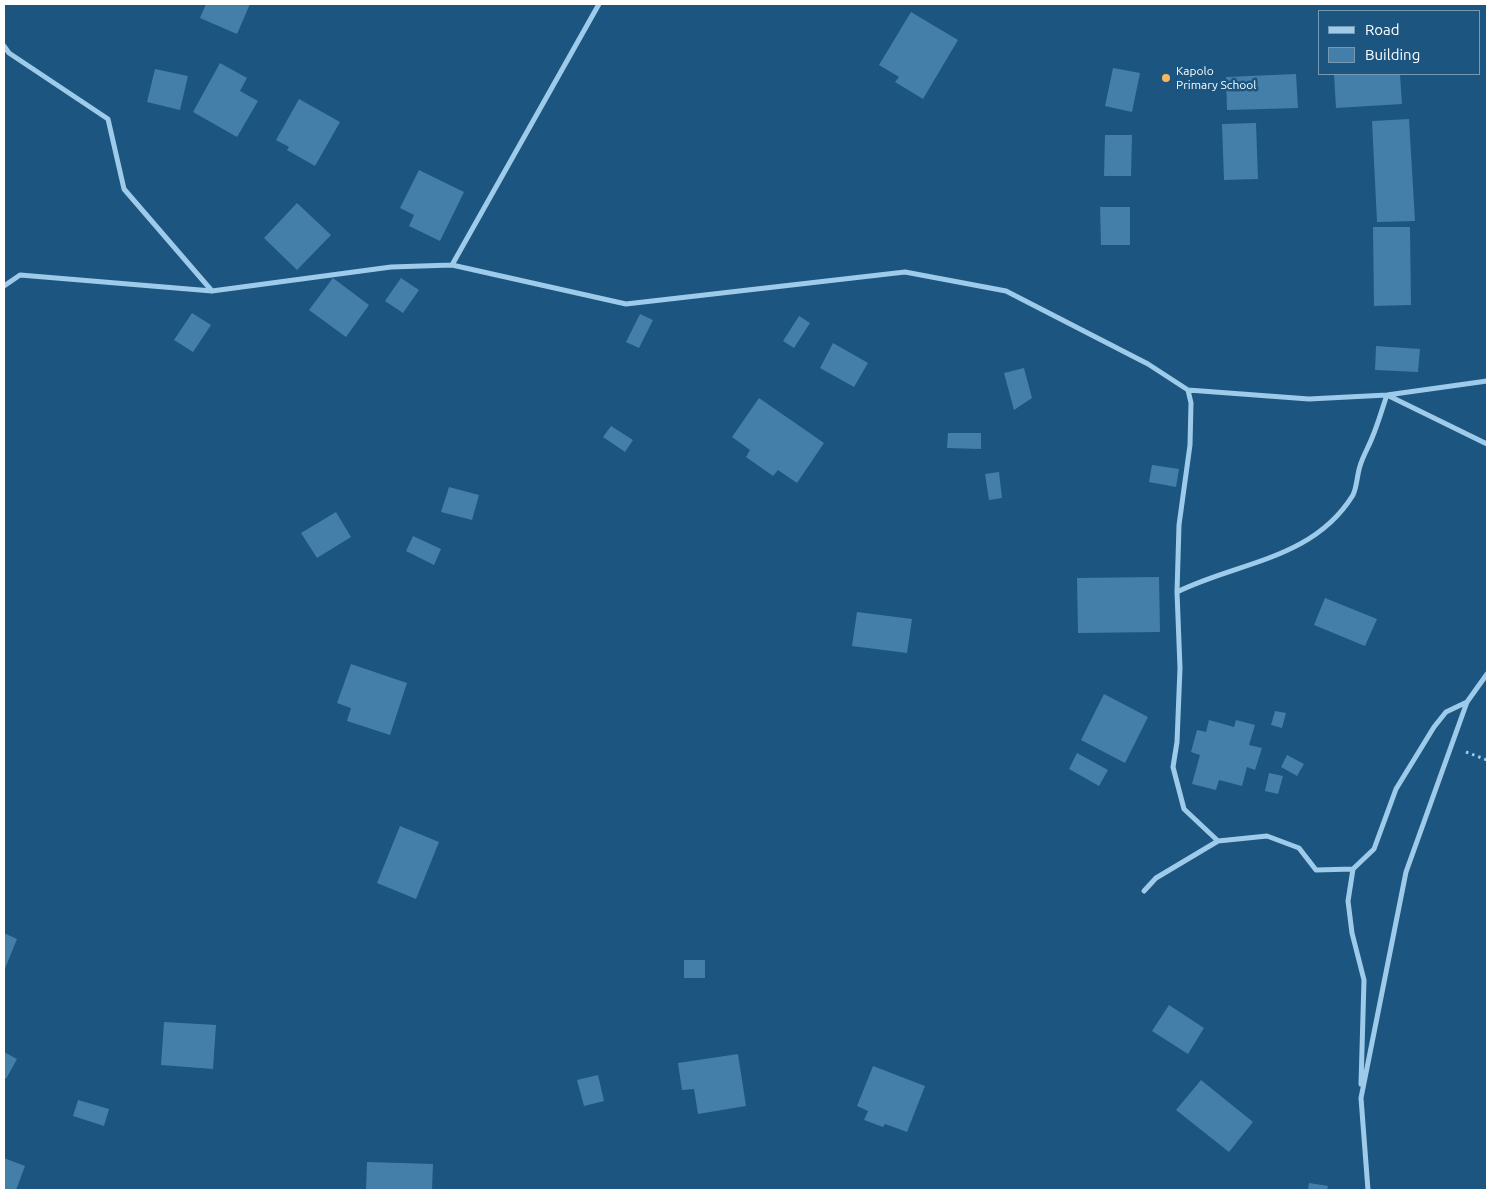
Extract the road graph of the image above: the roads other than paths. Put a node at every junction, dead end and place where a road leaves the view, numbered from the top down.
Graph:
1 (599, 4) edge
2 (4, 46) edge
3 (452, 265) junction
4 (4, 286) edge
5 (212, 291) junction
6 (1487, 381) edge
7 (1188, 390) junction
8 (1388, 395) junction
9 (1487, 444) edge
10 (1176, 592) junction
11 (1487, 674) edge
12 (1467, 702) junction
13 (1218, 841) junction
14 (1353, 869) junction
15 (1144, 891) dead end
16 (1361, 1098) junction
17 (1368, 1190) edge

1 - 3 street
2 - 5 street
3 - 5 street
3 - 7 street
4 - 5 street
6 - 8 street
7 - 8 street
7 - 10 street
8 - 9 street
8 - 10 street
10 - 13 street
11 - 12 street
12 - 14 street
12 - 16 street
13 - 14 street
13 - 15 street
14 - 16 street
16 - 17 street

